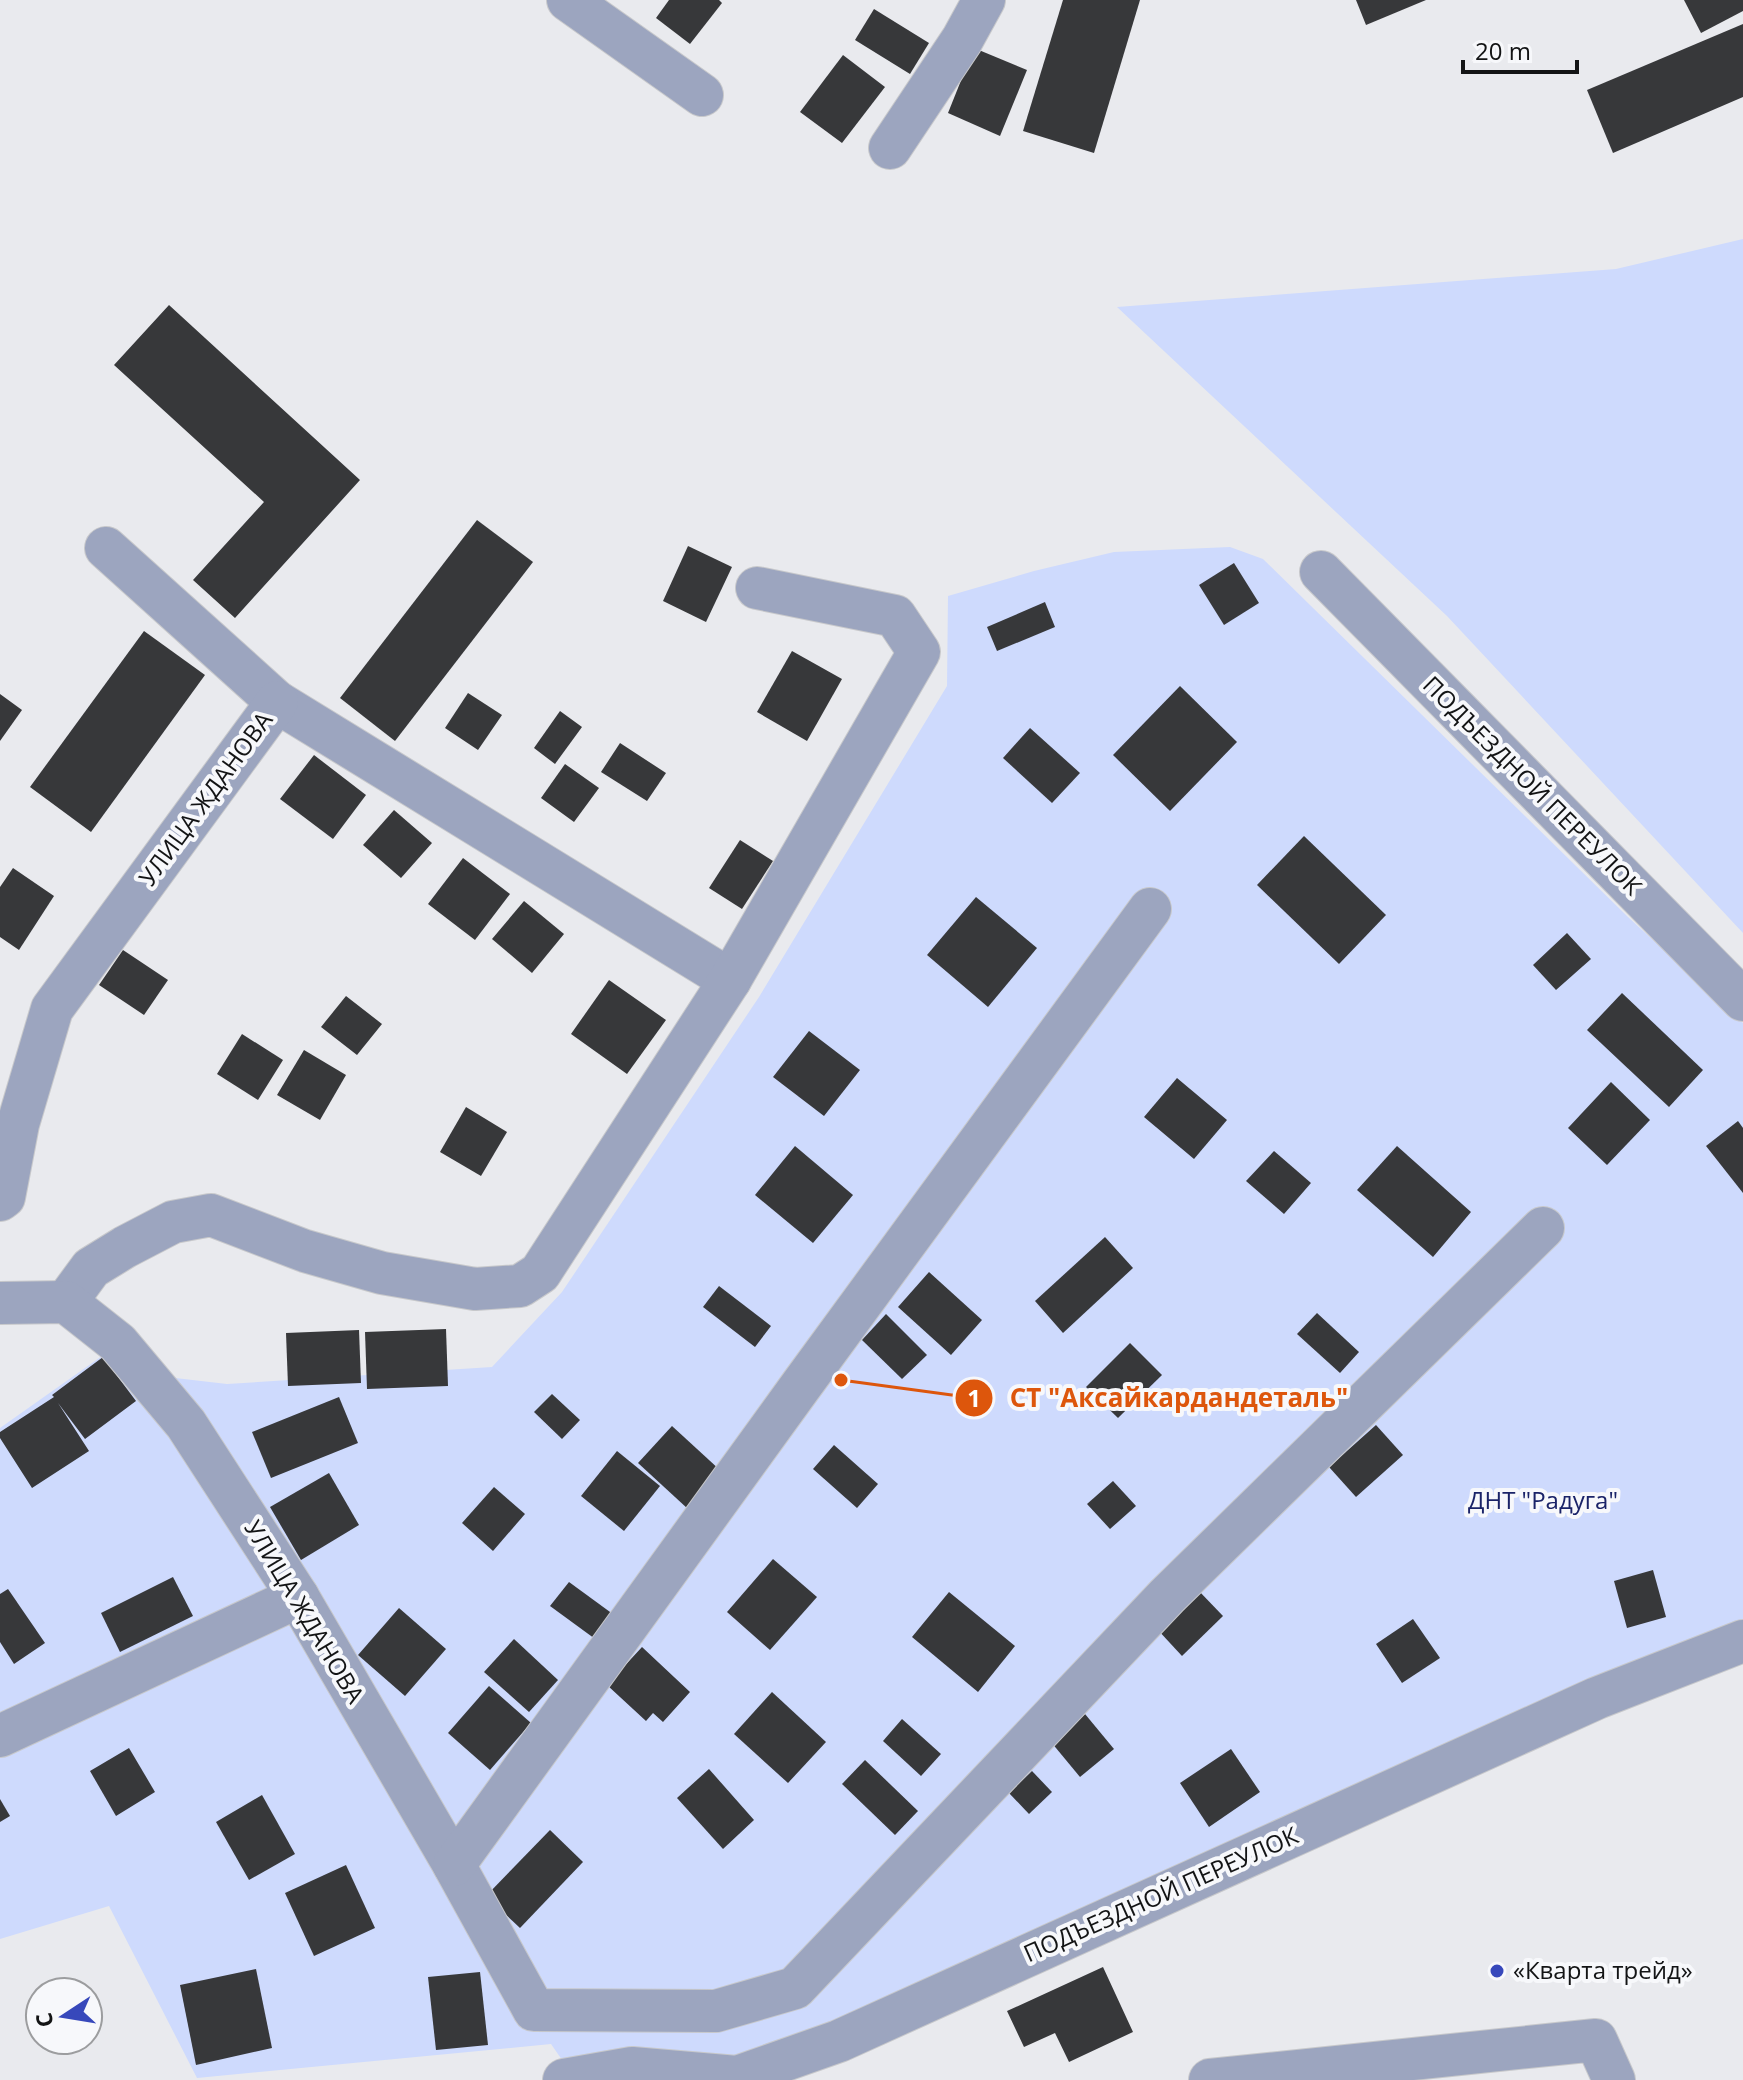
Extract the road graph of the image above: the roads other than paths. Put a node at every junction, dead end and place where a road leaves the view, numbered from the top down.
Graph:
1 (568, 0) edge
2 (984, 0) edge
3 (702, 95) dead end
4 (890, 148) dead end
5 (106, 548) dead end
6 (1321, 572) dead end
7 (757, 588) dead end
8 (277, 702) junction
9 (1150, 909) dead end
10 (730, 980) junction
11 (1743, 1000) edge
12 (0, 1200) edge
13 (1543, 1228) dead end
14 (66, 1302) junction
15 (0, 1303) edge
16 (298, 1597) junction
17 (1743, 1641) edge
18 (0, 1736) edge
19 (454, 1865) junction
20 (564, 2080) edge
21 (1210, 2080) edge
22 (1614, 2080) edge

1 - 3 street
2 - 4 street
5 - 8 street
6 - 11 street, ПОДЪЕЗДНОЙ ПЕРЕУЛОК
7 - 10 street
8 - 10 street, УЛИЦА ЖДАНОВА
8 - 12 street, УЛИЦА ЖДАНОВА
9 - 19 street
10 - 14 street
13 - 19 street, УЛИЦА ЖДАНОВА
14 - 15 street
14 - 16 street, УЛИЦА ЖДАНОВА
16 - 18 street
16 - 19 street, УЛИЦА ЖДАНОВА
17 - 20 street, ПОДЪЕЗДНОЙ ПЕРЕУЛОК
21 - 22 street

